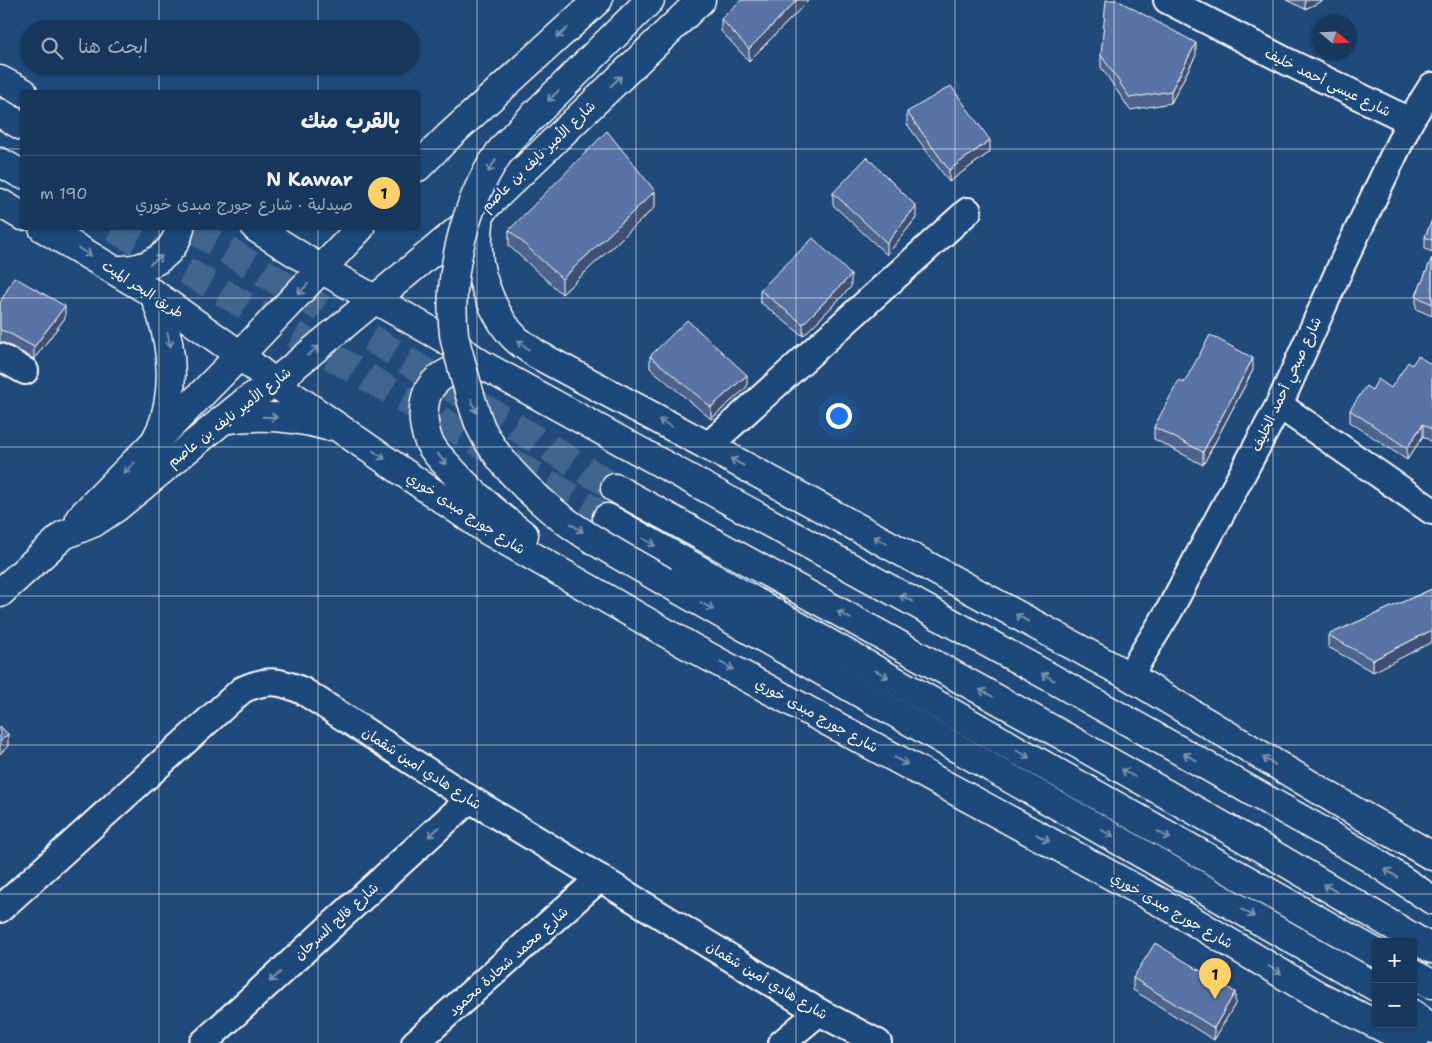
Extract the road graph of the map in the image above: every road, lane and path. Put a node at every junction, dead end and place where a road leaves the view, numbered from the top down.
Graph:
1 (598, 0) edge
2 (650, 0) edge
3 (701, 0) edge
4 (1167, 0) edge
5 (0, 80) edge
6 (1432, 86) edge
7 (20, 90) edge
8 (0, 113) edge
9 (1410, 121) junction
10 (20, 125) edge
11 (420, 165) edge
12 (0, 203) edge
13 (968, 211) dead end
14 (480, 212) junction
15 (20, 215) edge
16 (47, 230) edge
17 (179, 230) edge
18 (259, 230) edge
19 (358, 230) edge
20 (321, 269) junction
21 (117, 270) junction
22 (154, 294) junction
23 (375, 299) junction
24 (240, 355) junction
25 (0, 357) edge
26 (481, 364) junction
27 (25, 371) dead end
28 (274, 383) junction
29 (1280, 405) junction
30 (222, 420) junction
31 (347, 433) junction
32 (154, 443) junction
33 (708, 446) junction
34 (615, 488) tunnel mouth
35 (1432, 511) edge
36 (607, 518) tunnel mouth
37 (64, 535) junction
38 (0, 592) edge
39 (689, 646) junction
40 (1129, 676) junction
41 (1223, 776) junction
42 (470, 799) junction
43 (1432, 857) edge
44 (600, 878) junction
45 (1432, 900) edge
46 (0, 909) edge
47 (1432, 949) edge
48 (1372, 951) edge
49 (1417, 976) edge
50 (1432, 984) edge
51 (1372, 985) edge
52 (819, 1012) junction
53 (1417, 1017) edge
54 (1432, 1030) edge
55 (203, 1043) edge
56 (415, 1043) edge
57 (782, 1043) edge
58 (878, 1043) edge
59 (1414, 1043) edge

1 -> 11 street
2 -> 51 street, bridge
14 -> 3 street, شارع الأمير نايف بن عاصم
4 - 9 street, شارع عيسى أحمد خليف
5 - 7 street
6 - 9 street, شارع صبحي أحمد الخليف
8 - 10 street
9 - 29 street, شارع صبحي أحمد الخليف
12 - 15 street
13 - 33 street
14 - 23 street, شارع الأمير نايف بن عاصم
33 -> 14 street
16 -> 21 street, طريق البحر الميت
21 -> 17 street
18 - 20 street
19 - 20 street, شارع الأمير نايف بن عاصم
20 - 23 street
20 -> 24 street, شارع الأمير نايف بن عاصم
21 - 22 street, طريق البحر الميت
22 - 24 street, طريق البحر الميت
22 -> 32 street
23 - 26 street
28 -> 23 street, شارع الأمير نايف بن عاصم
24 - 28 street, شارع جورج مبدى خوري
24 - 32 street, شارع الأمير نايف بن عاصم
25 - 27 street
26 -> 39 street
41 -> 26 street
28 - 30 street, شارع الأمير نايف بن عاصم
28 - 31 street, شارع جورج مبدى خوري
29 - 35 street
29 - 40 street, شارع صبحي أحمد الخليف
30 -> 31 street
30 - 37 street, شارع الأمير نايف بن عاصم
31 -> 39 street, شارع جورج مبدى خوري
32 -> 37 street, شارع الأمير نايف بن عاصم
40 -> 33 street
47 -> 34 street
36 -> 48 street
37 - 38 street
39 -> 59 street, شارع جورج مبدى خوري
43 -> 40 street
41 - 43 street
45 -> 41 street
42 - 44 street, شارع هادي أمين شقمان
42 - 46 street, شارع هادي أمين شقمان
42 -> 55 street, شارع فالح السرحان
44 - 52 street, شارع هادي أمين شقمان
44 - 56 street, شارع محمد شحادة محمود
49 - 50 street
52 - 57 street
52 - 58 street, شارع هادي أمين شقمان
53 - 54 street

